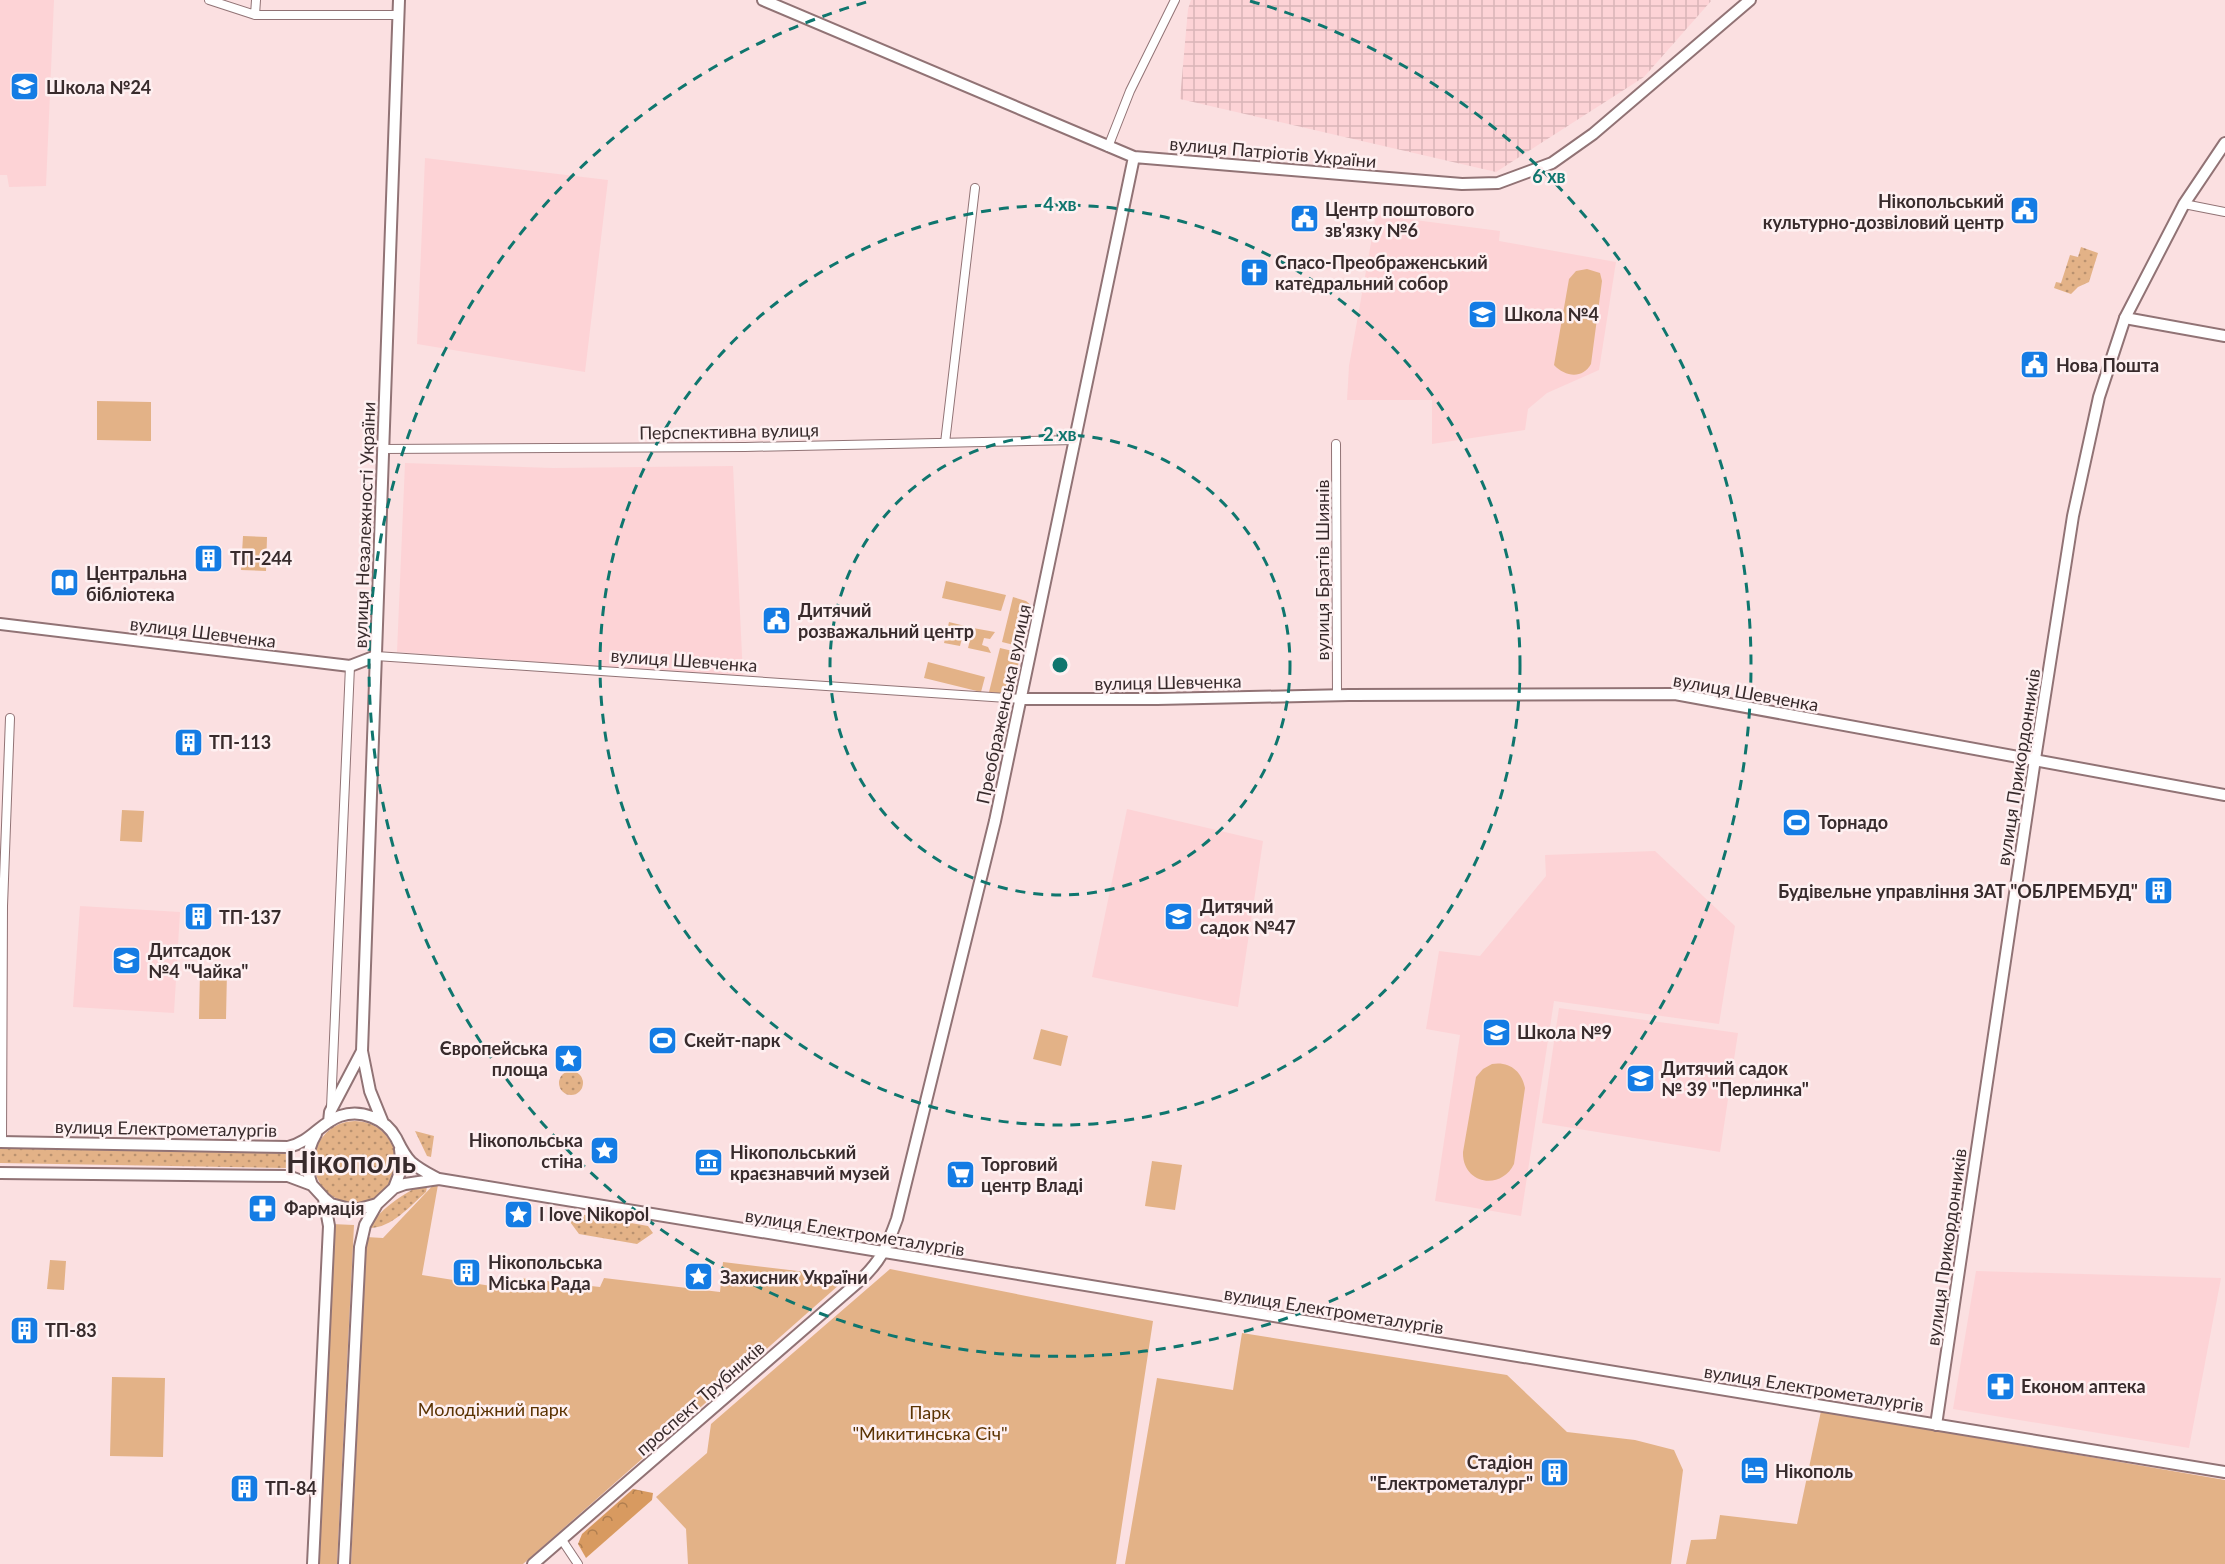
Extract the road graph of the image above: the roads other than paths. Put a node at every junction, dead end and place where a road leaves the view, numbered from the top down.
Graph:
1 (209, 0) edge
2 (256, 0) edge
3 (399, 0) edge
4 (763, 0) edge
5 (1175, 0) edge
6 (1750, 0) edge
7 (255, 15) junction
8 (399, 15) junction
9 (2225, 143) edge
10 (1108, 147) junction
11 (1134, 157) junction
12 (975, 188) dead end
13 (2184, 204) junction
14 (2225, 212) edge
15 (2126, 318) junction
16 (2225, 336) edge
17 (1076, 440) junction
18 (945, 443) junction
19 (1336, 444) dead end
20 (383, 449) junction
21 (0, 624) edge
22 (376, 656) junction
23 (350, 666) junction
24 (1337, 695) junction
25 (1021, 699) junction
26 (10, 718) dead end
27 (2035, 759) junction
28 (2225, 795) edge
29 (362, 1051) junction
30 (330, 1117) junction
31 (383, 1123) junction
32 (316, 1133) junction
33 (1, 1142) edge
34 (400, 1149) junction
35 (0, 1173) edge
36 (439, 1179) junction
37 (312, 1185) junction
38 (394, 1188) junction
39 (324, 1198) junction
40 (377, 1204) junction
41 (884, 1253) junction
42 (1936, 1425) junction
43 (2225, 1472) edge
44 (562, 1540) junction
45 (313, 1564) edge
46 (344, 1564) edge
47 (533, 1564) edge
48 (578, 1564) edge

1 - 7 street
2 - 7 street
3 - 8 main road, вулиця Незалежності України
4 - 10 main road, вулиця Патріотів України
5 - 10 street
6 - 11 main road, вулиця Патріотів України
7 - 8 street
8 - 20 main road, вулиця Незалежності України
9 - 13 main road, вулиця Прикордонників
10 - 11 main road, вулиця Патріотів України
11 - 17 main road, Преображенська вулиця
12 - 18 street
13 - 14 street
13 - 15 main road, вулиця Прикордонників
15 - 16 main road
15 - 27 main road, вулиця Прикордонників
17 - 18 street, Перспективна вулиця
17 - 25 main road, Преображенська вулиця
18 - 20 street, Перспективна вулиця
19 - 24 street, вулиця Братів Шиянів
20 - 22 main road, вулиця Незалежності України
21 - 23 main road, вулиця Шевченка
22 - 23 main road, вулиця Шевченка
22 - 25 street, вулиця Шевченка
22 - 29 main road, вулиця Незалежності України
23 - 30 street
24 - 25 main road, вулиця Шевченка
24 - 27 main road, вулиця Шевченка
25 - 41 main road, Преображенська вулиця
26 - 33 street
27 - 28 main road, вулиця Шевченка
27 - 42 main road, вулиця Прикордонників
29 - 30 main road
29 - 31 main road
30 - 31 main road, вулиця Електрометалургів
30 - 32 main road, вулиця Електрометалургів
31 - 34 main road, вулиця Електрометалургів
32 - 33 main road, вулиця Електрометалургів
32 - 37 main road
34 - 36 main road, вулиця Електрометалургів
34 - 38 main road
35 - 37 main road
36 - 38 main road, вулиця Електрометалургів
36 - 41 main road, вулиця Електрометалургів
37 - 39 main road
38 - 40 main road
39 - 40 main road
39 - 45 main road
40 - 46 main road
41 - 42 main road, вулиця Електрометалургів
41 - 44 main road, проспект Трубників
42 - 43 main road, вулиця Електрометалургів
44 - 47 main road, проспект Трубників
44 - 48 street

